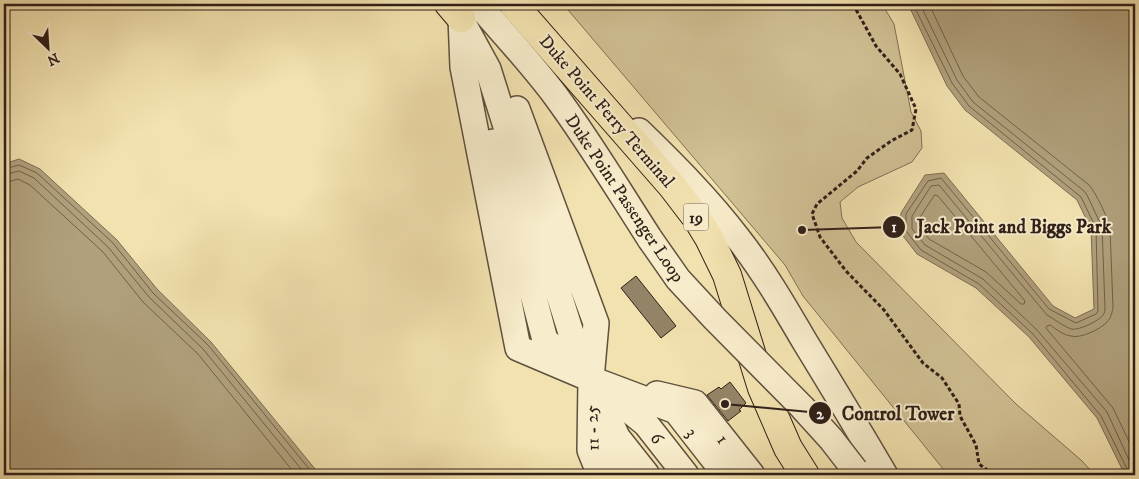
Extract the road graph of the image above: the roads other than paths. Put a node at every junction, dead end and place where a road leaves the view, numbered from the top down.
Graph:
1 (513, 4) edge
2 (462, 9) edge
3 (533, 27) junction
4 (591, 379) junction
5 (762, 388) junction
6 (651, 422) junction
7 (857, 472) edge
8 (600, 475) edge
9 (622, 475) edge
10 (633, 475) edge
11 (646, 475) edge
12 (659, 475) edge
13 (673, 475) edge
14 (686, 475) edge
15 (699, 475) edge
16 (713, 475) edge
17 (726, 475) edge
18 (739, 475) edge
19 (752, 475) edge
20 (791, 475) edge
21 (805, 475) edge
22 (885, 475) edge

1 - 3 highway, Duke Point Ferry Terminal / 19
2 - 4 lane
2 - 4 lane
2 - 7 lane, Duke Point Passenger Loop, bridge
3 - 5 highway, Duke Point Ferry Terminal / 19
3 - 22 lane
4 - 6 lane
4 - 6 lane
4 - 6 lane
4 - 8 lane, 11 - 25
4 - 9 lane
5 - 20 highway, Duke Point Ferry Terminal / 19
5 - 21 highway, Duke Point Ferry Terminal / 19
6 - 10 lane
6 - 11 lane
6 - 12 lane
6 - 13 lane
6 - 14 lane, 6
6 - 15 lane
6 - 16 lane
6 - 17 lane, 3
6 - 18 lane
6 - 19 lane, 1

